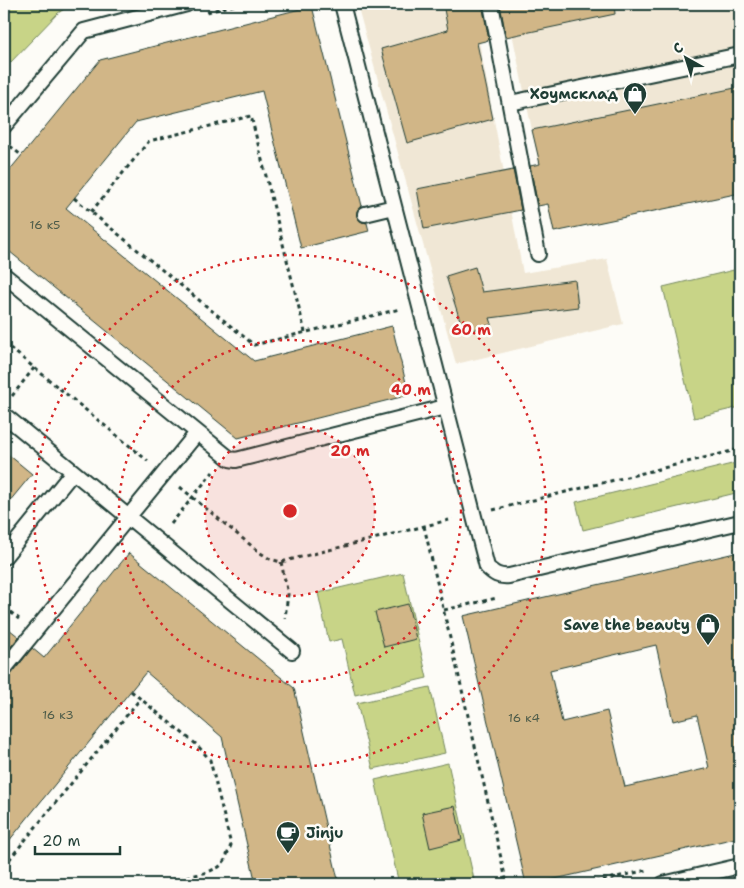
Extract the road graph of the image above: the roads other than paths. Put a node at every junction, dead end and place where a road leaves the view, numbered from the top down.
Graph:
1 (187, 4) edge
2 (342, 4) edge
3 (491, 4) edge
4 (740, 54) edge
5 (510, 103) junction
6 (4, 126) edge
7 (394, 207) junction
8 (364, 214) dead end
9 (538, 254) dead end
10 (4, 276) edge
11 (445, 407) junction
12 (4, 415) edge
13 (197, 433) junction
14 (73, 472) junction
15 (128, 517) junction
16 (740, 522) edge
17 (4, 557) edge
18 (292, 651) dead end
19 (4, 669) edge
20 (740, 866) edge
21 (663, 884) edge

1 - 6 lane
2 - 7 lane
3 - 5 lane
4 - 5 lane
5 - 9 lane
7 - 8 lane
7 - 11 lane
10 - 13 lane
11 - 13 lane
11 - 16 lane
12 - 14 lane
13 - 15 lane
14 - 15 lane
14 - 17 lane
15 - 18 lane
15 - 19 lane
20 - 21 lane

